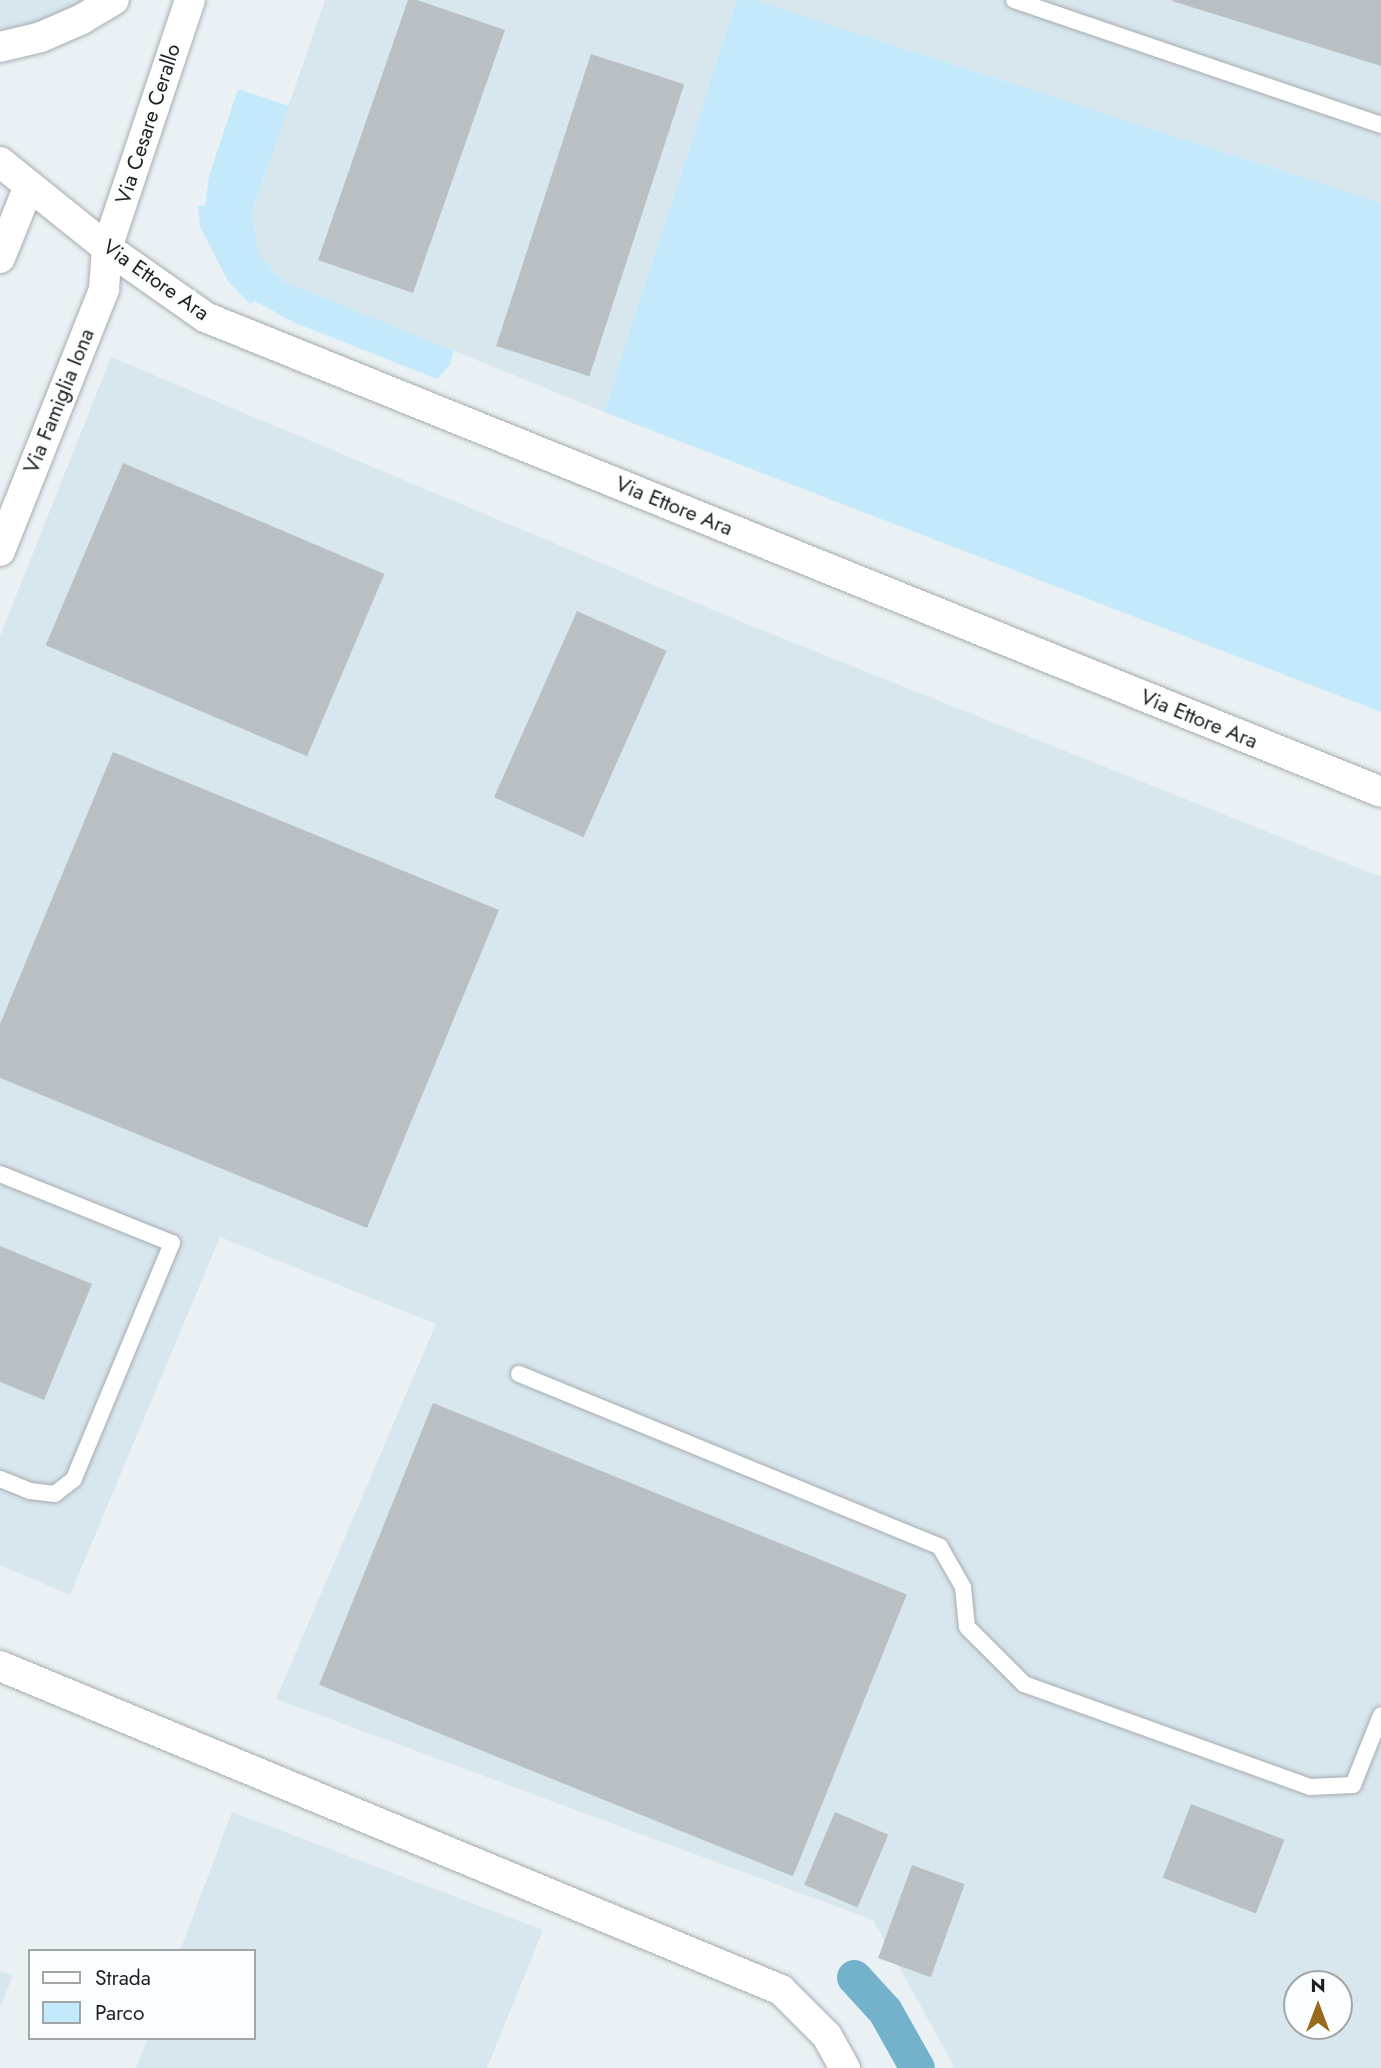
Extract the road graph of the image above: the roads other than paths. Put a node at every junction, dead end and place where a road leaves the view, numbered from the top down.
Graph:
1 (114, 0) edge
2 (190, 0) edge
3 (1014, 0) edge
4 (0, 47) edge
5 (1381, 125) edge
6 (0, 162) edge
7 (29, 186) junction
8 (107, 248) junction
9 (0, 258) edge
10 (0, 551) edge
11 (1381, 792) edge
12 (0, 1174) edge
13 (519, 1374) dead end
14 (0, 1479) edge
15 (0, 1666) edge
16 (1381, 1715) edge
17 (845, 2068) edge

1 - 4 street
2 - 8 street, Via Cesare Cerallo
3 - 5 lane
6 - 7 street, Via Ettore Ara
7 - 8 street, Via Ettore Ara
7 - 9 street
8 - 10 street, Via Famiglia Iona
8 - 11 street, Via Ettore Ara
12 - 14 lane
13 - 16 lane
15 - 17 street

